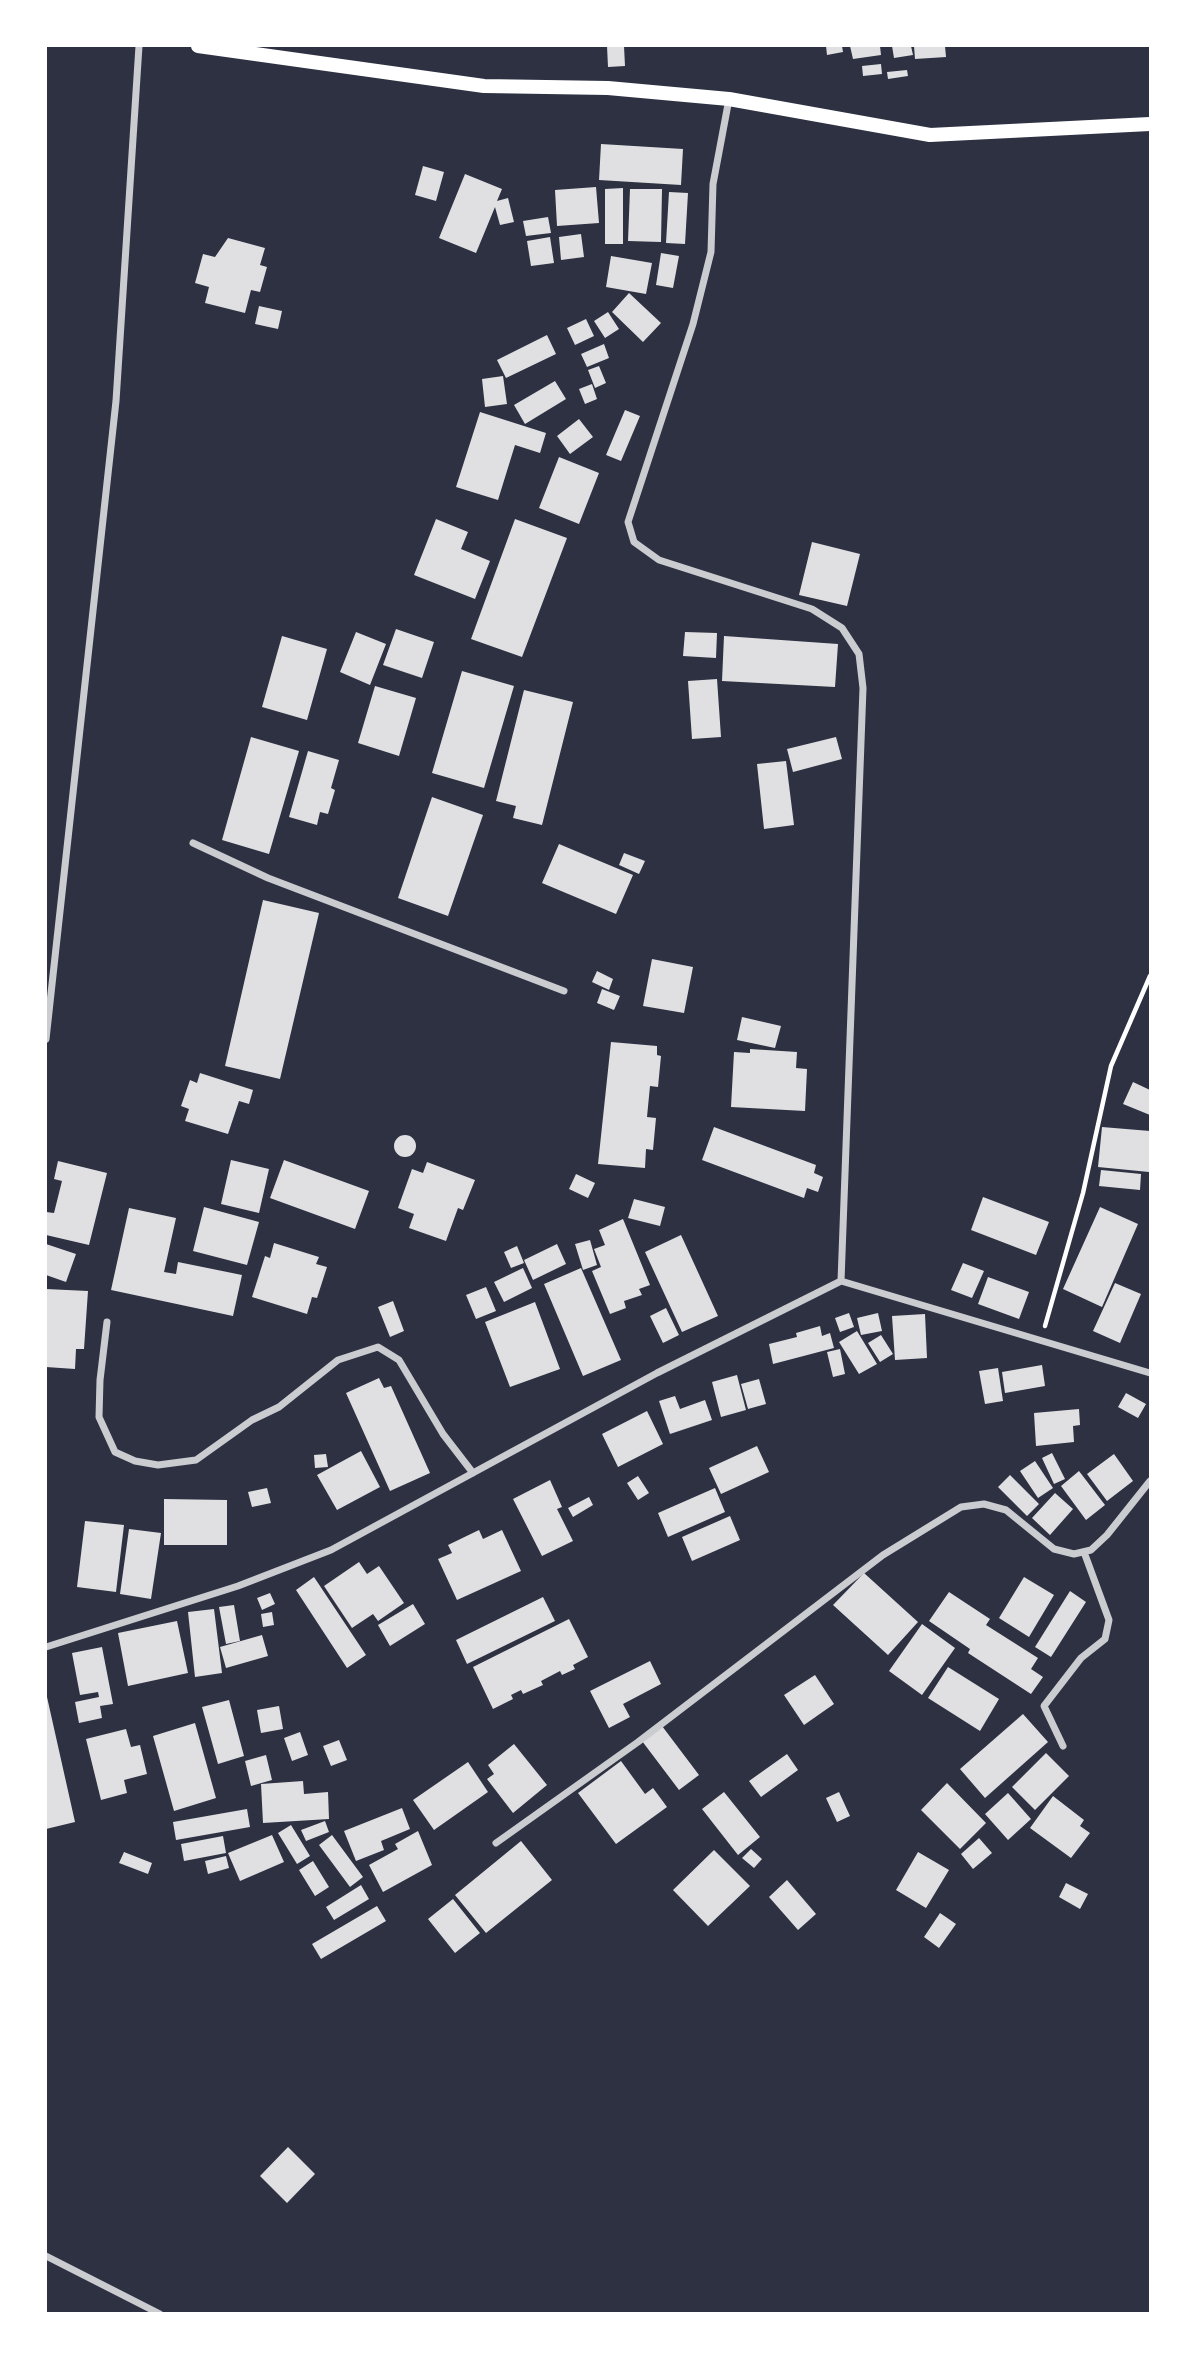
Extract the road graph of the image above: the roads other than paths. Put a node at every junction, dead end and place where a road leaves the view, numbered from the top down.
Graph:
1 (139, 46) edge
2 (198, 46) edge
3 (729, 99) junction
4 (1150, 124) edge
5 (192, 843) dead end
6 (564, 991) dead end
7 (46, 1039) edge
8 (841, 1281) junction
9 (107, 1322) dead end
10 (1150, 1373) edge
11 (473, 1473) junction
12 (1150, 1481) edge
13 (1084, 1552) junction
14 (46, 1647) edge
15 (1063, 1746) dead end
16 (496, 1843) dead end
17 (46, 2256) edge
18 (160, 2314) edge

1 - 7 street
2 - 3 main road
3 - 4 main road
3 - 8 street
5 - 6 street
8 - 10 street
8 - 11 street
9 - 11 street
11 - 14 street
12 - 13 street
13 - 15 street
13 - 16 street
17 - 18 street

